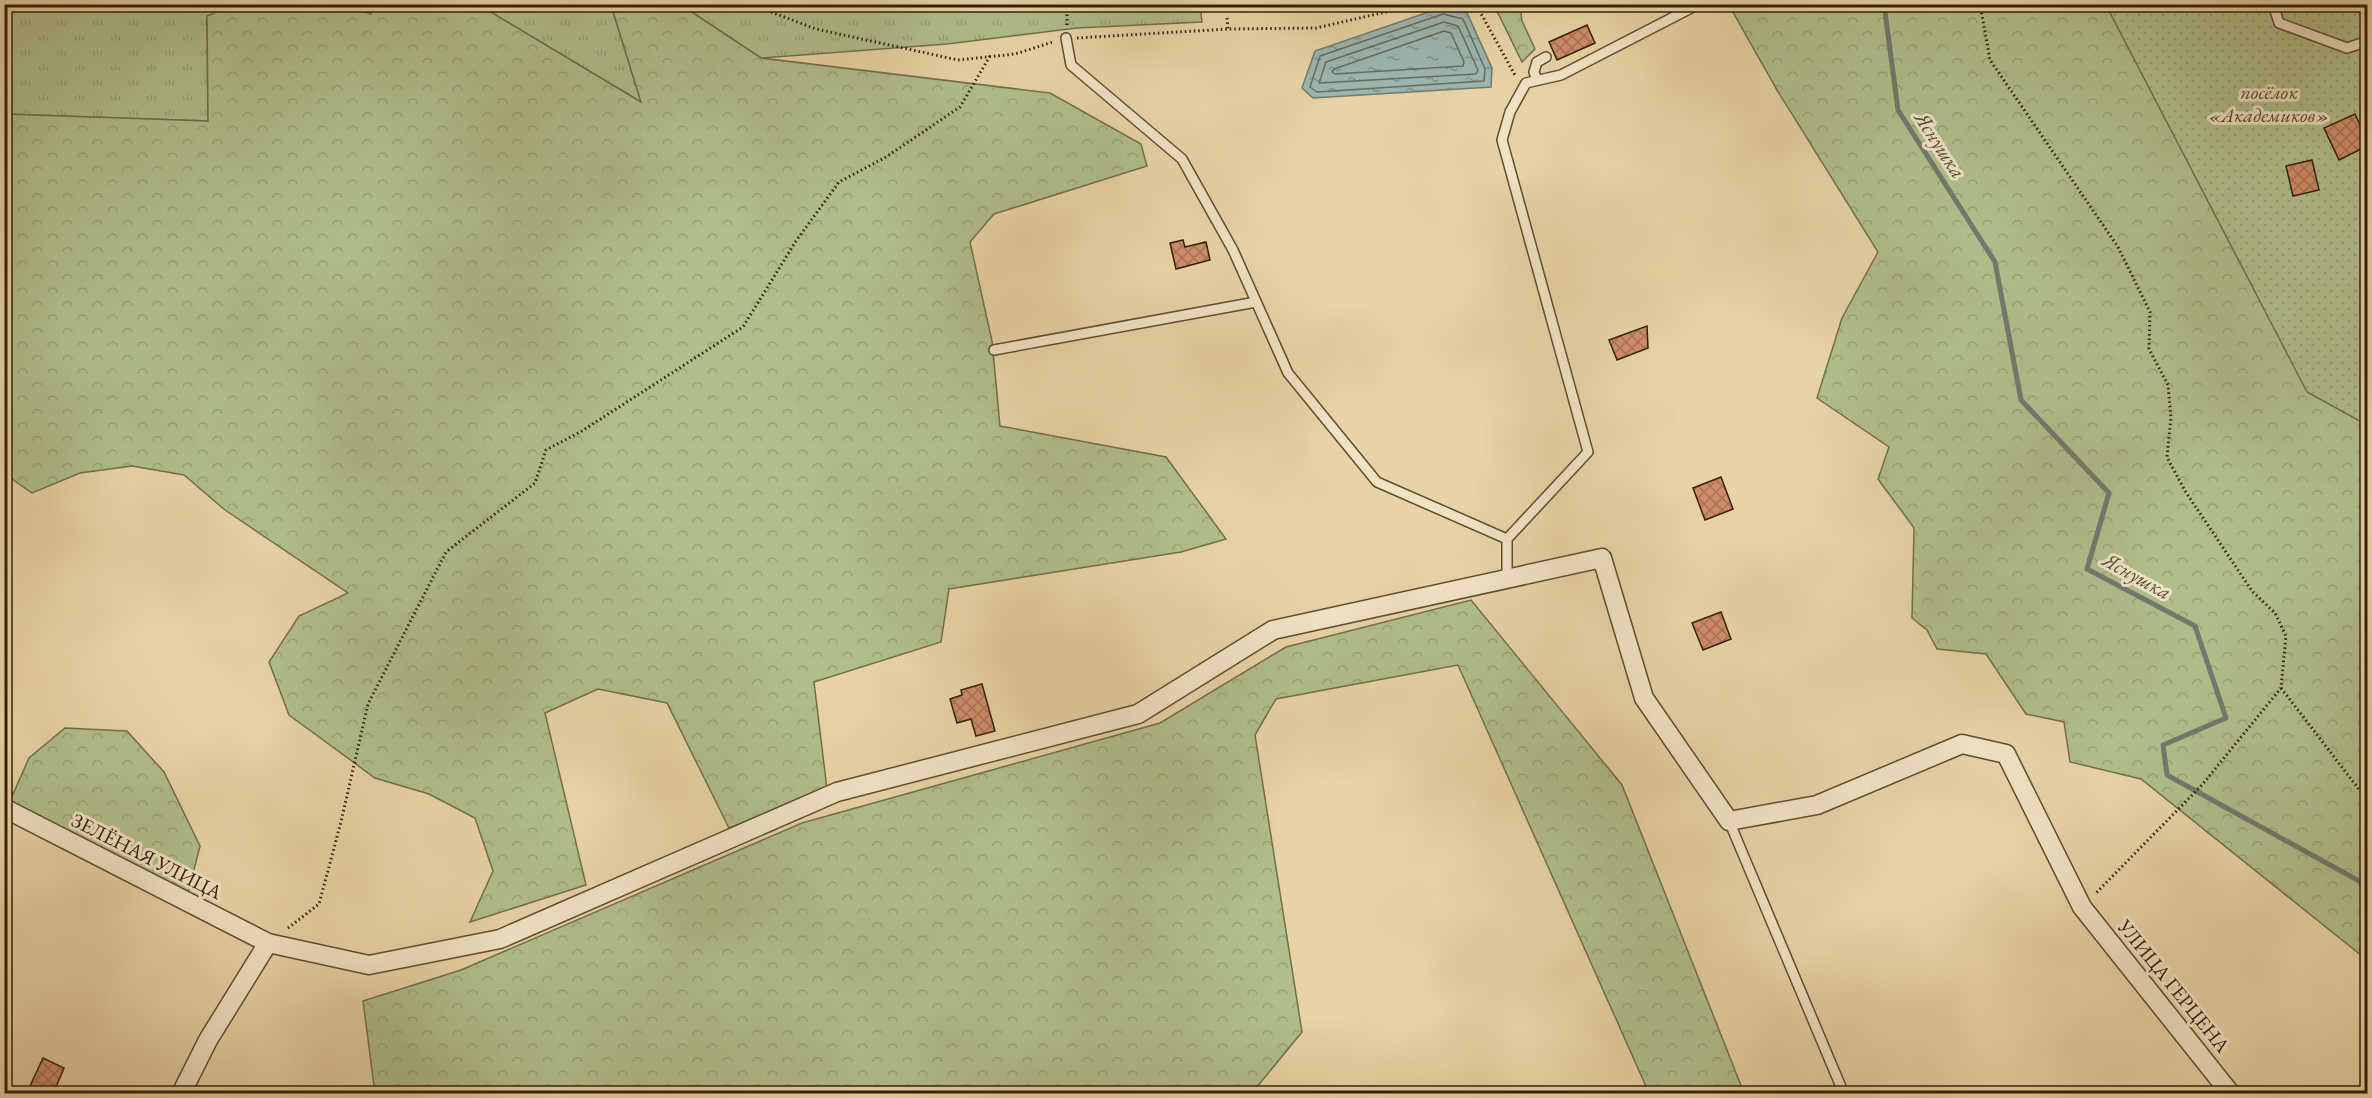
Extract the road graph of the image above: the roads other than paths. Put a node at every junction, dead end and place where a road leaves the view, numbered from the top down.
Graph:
1 (1699, 4) edge
2 (2273, 4) edge
3 (1066, 38) road end
4 (2367, 41) edge
5 (1546, 57) dead end
6 (1537, 80) junction
7 (1256, 302) junction
8 (994, 350) dead end
9 (1507, 539) junction
10 (1508, 576) junction
11 (4, 808) edge
12 (1729, 821) junction
13 (268, 943) junction
14 (181, 1094) edge
15 (1844, 1094) edge
16 (2231, 1094) edge

1 - 6 lane
2 - 4 lane
3 - 7 lane
5 - 6 lane
6 - 9 lane
7 - 8 lane
7 - 9 lane
9 - 10 lane
10 - 12 street, ЗЕЛЁНАЯ УЛИЦА
10 - 13 street, ЗЕЛЁНАЯ УЛИЦА
11 - 13 street, ЗЕЛЁНАЯ УЛИЦА
12 - 15 lane
12 - 16 street, УЛИЦА ГЕРЦЕНА
13 - 14 street

